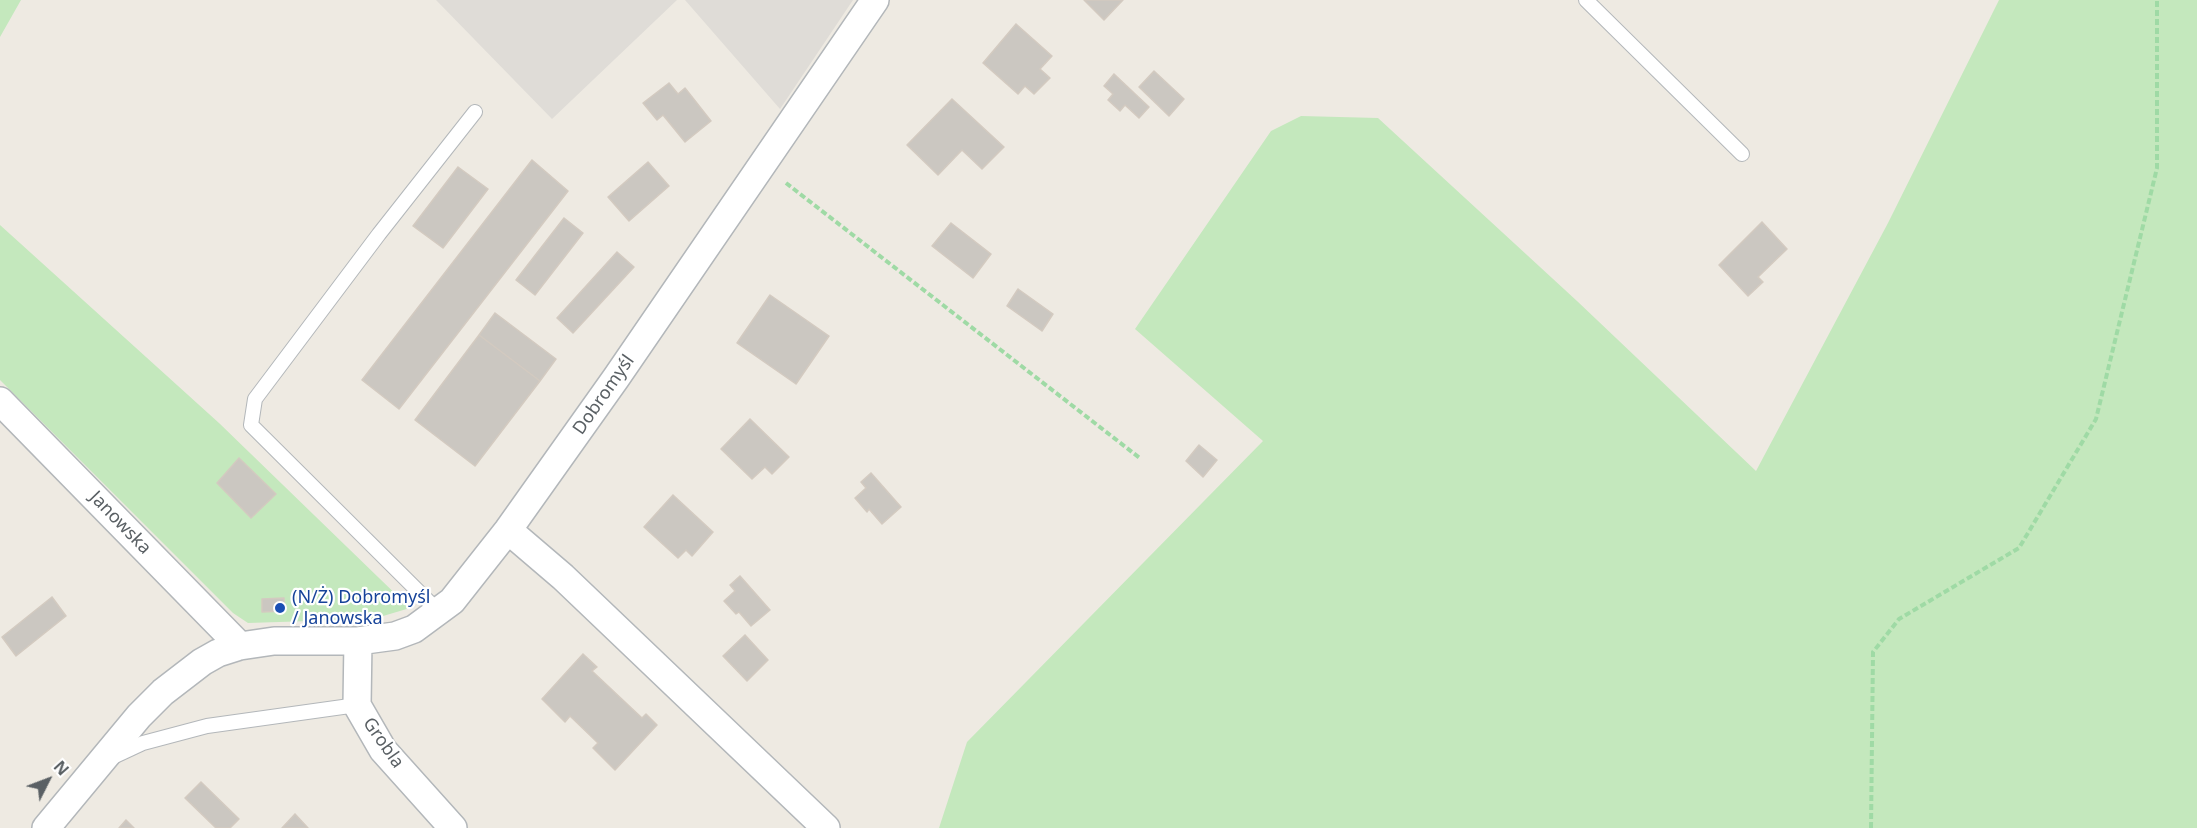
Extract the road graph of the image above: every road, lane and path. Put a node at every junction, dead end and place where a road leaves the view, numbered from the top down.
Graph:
1 (875, 0) edge
2 (1586, 0) edge
3 (2157, 0) edge
4 (475, 112) dead end
5 (1742, 154) dead end
6 (762, 165) junction
7 (0, 401) edge
8 (1141, 459) dead end
9 (508, 530) junction
10 (439, 612) junction
11 (358, 641) junction
12 (240, 646) junction
13 (357, 705) junction
14 (98, 764) junction
15 (46, 828) edge
16 (453, 828) edge
17 (826, 828) edge
18 (1871, 828) edge

1 - 6 street, Dobromyśl
2 - 5 lane
3 - 18 path
4 - 10 lane
6 - 8 path
6 - 9 street, Dobromyśl
7 - 12 street, Janowska
9 - 10 street, Dobromyśl
9 - 17 street
10 - 11 street, Dobromyśl
11 - 12 street, Dobromyśl
11 - 13 street, Grobla
12 - 14 street, Dobromyśl
13 - 14 lane
13 - 16 street, Grobla
14 - 15 street, Dobromyśl

